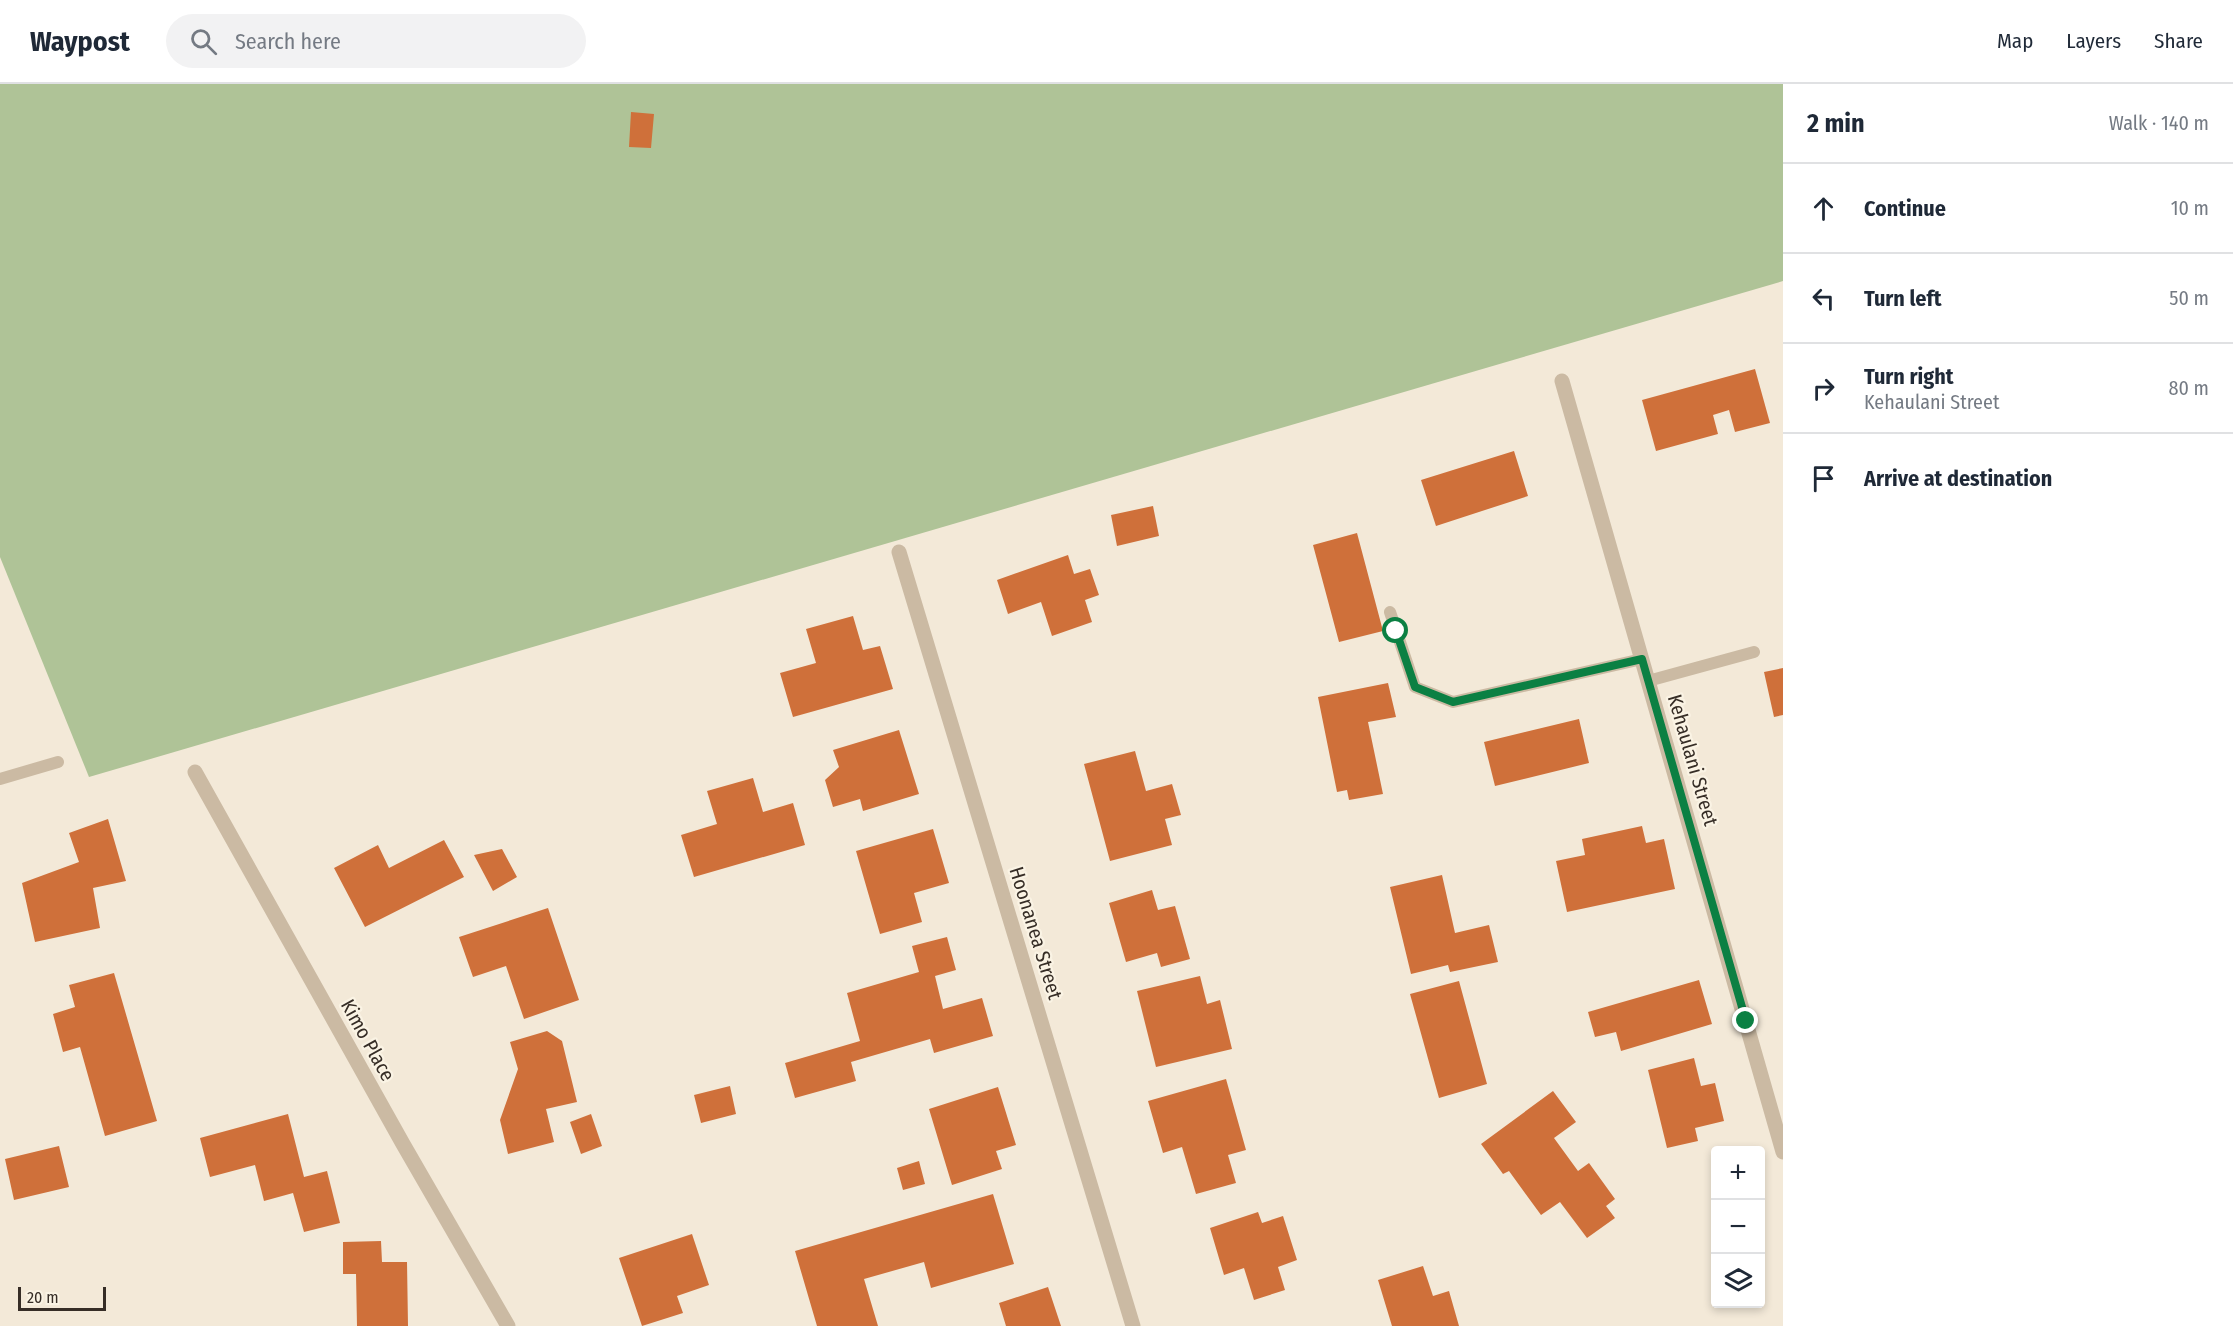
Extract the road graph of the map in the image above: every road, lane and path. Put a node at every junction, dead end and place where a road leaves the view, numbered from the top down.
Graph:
1 (1562, 381) dead end
2 (899, 552) dead end
3 (1390, 612) dead end
4 (1754, 652) dead end
5 (1642, 659) junction
6 (1648, 681) junction
7 (58, 762) dead end
8 (195, 772) dead end
9 (0, 779) edge
10 (1783, 1152) edge
11 (508, 1326) edge
12 (1133, 1326) edge

1 - 5 street, Kehaulani Street
2 - 12 street, Hoonanea Street
3 - 5 lane
4 - 6 lane
5 - 6 street, Kehaulani Street
6 - 10 street, Kehaulani Street
7 - 9 lane
8 - 11 street, Kimo Place

